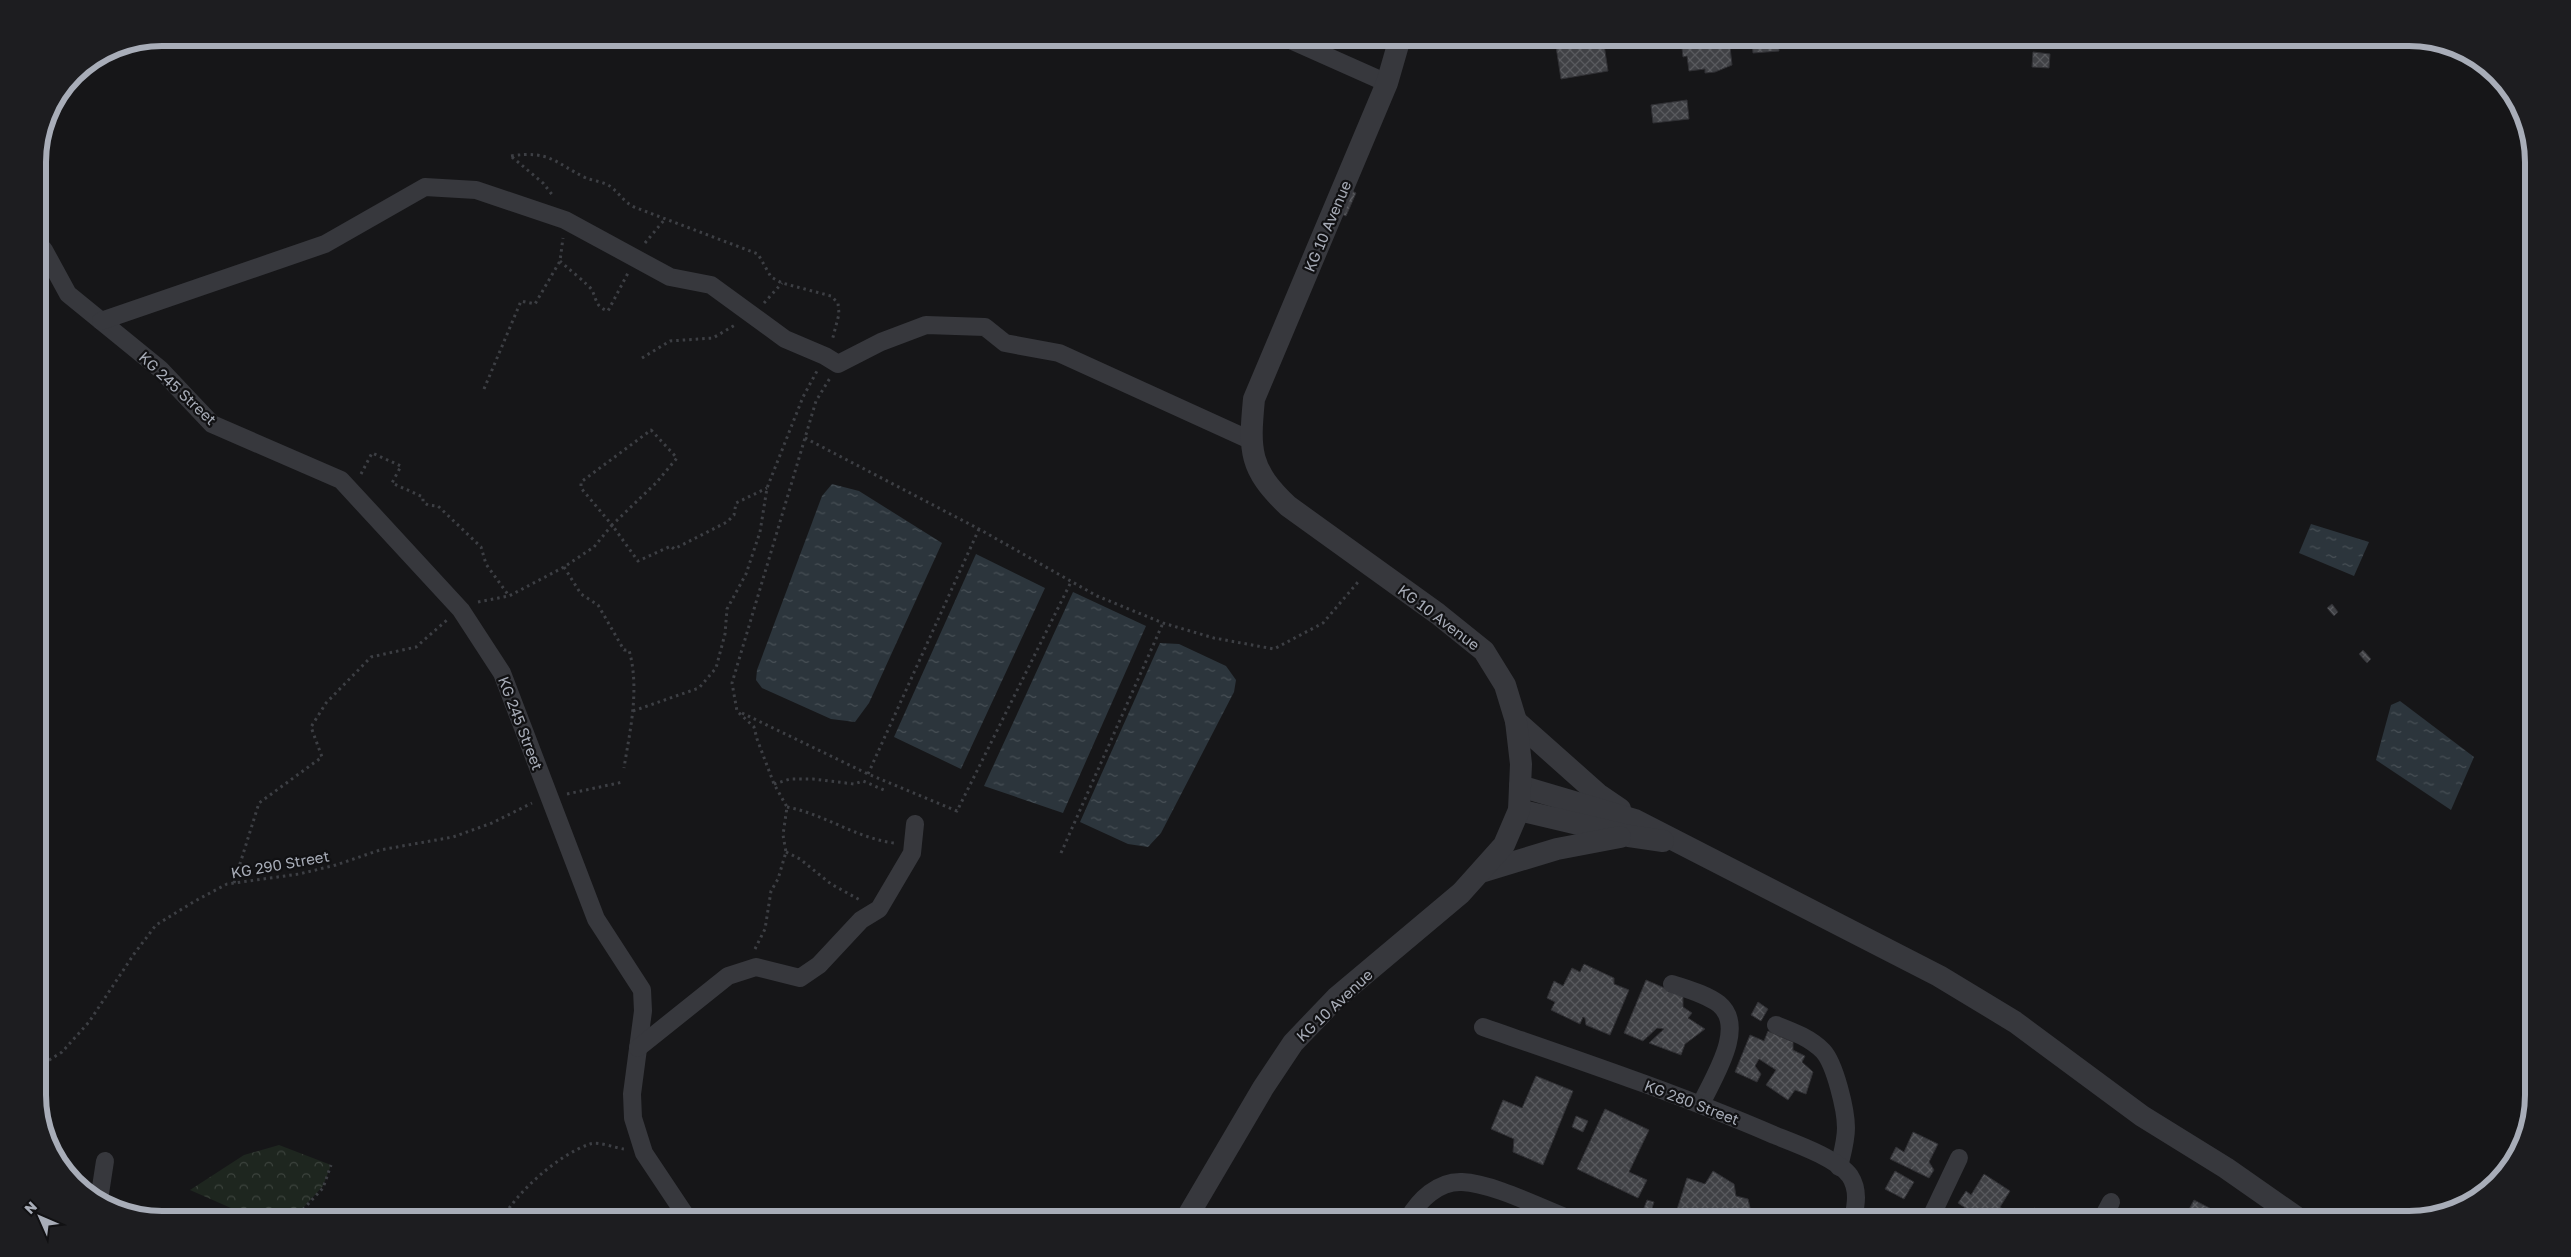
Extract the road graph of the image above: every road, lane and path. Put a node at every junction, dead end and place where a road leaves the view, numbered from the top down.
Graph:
1 (1304, 46) edge
2 (1398, 46) edge
3 (1388, 83) junction
4 (511, 156) dead end
5 (46, 259) edge
6 (782, 283) junction
7 (608, 311) dead end
8 (752, 313) junction
9 (101, 321) junction
10 (642, 358) dead end
11 (832, 360) junction
12 (484, 389) dead end
13 (805, 438) junction
14 (1250, 440) junction
15 (341, 480) junction
16 (767, 488) junction
17 (612, 525) junction
18 (979, 529) junction
19 (564, 567) junction
20 (1370, 567) junction
21 (1071, 582) junction
22 (509, 596) junction
23 (461, 610) junction
24 (1163, 623) junction
25 (633, 711) junction
26 (737, 711) junction
27 (1516, 720) junction
28 (624, 768) dead end
29 (868, 774) junction
30 (623, 782) dead end
31 (774, 784) junction
32 (1520, 786) junction
33 (884, 790) dead end
34 (550, 798) junction
35 (787, 807) junction
36 (1518, 810) junction
37 (916, 824) dead end
38 (1632, 828) junction
39 (913, 846) junction
40 (786, 852) junction
41 (1061, 853) dead end
42 (1480, 873) junction
43 (234, 883) junction
44 (861, 920) junction
45 (756, 967) junction
46 (1672, 984) dead end
47 (1776, 1024) dead end
48 (1483, 1027) dead end
49 (638, 1048) junction
50 (46, 1062) edge
51 (1701, 1104) junction
52 (644, 1153) junction
53 (1959, 1158) dead end
54 (105, 1161) dead end
55 (331, 1166) dead end
56 (1840, 1167) junction
57 (100, 1192) edge
58 (2110, 1202) dead end
59 (302, 1211) edge
60 (507, 1211) edge
61 (682, 1211) edge
62 (1191, 1211) edge
63 (1413, 1211) edge
64 (1547, 1211) edge
65 (1855, 1211) edge
66 (1934, 1211) edge
67 (2106, 1211) edge
68 (2286, 1211) edge

1 - 3 street
2 - 3 street, KG 10 Avenue
3 - 14 street, KG 10 Avenue
4 - 6 path
5 - 9 street, KG 245 Street
6 - 8 path
6 - 11 path
7 - 12 path
8 - 9 street
8 - 10 path
8 - 11 street
9 - 15 street, KG 245 Street
11 - 13 path
11 - 14 street
11 - 16 path
13 - 18 path
13 - 26 path
14 - 20 street, KG 10 Avenue
15 - 22 path
15 - 23 street, KG 245 Street
16 - 17 path
16 - 25 path
17 - 17 path
17 - 19 path
18 - 21 path
18 - 29 path
19 - 22 path
19 - 25 path
20 - 24 path
20 - 27 street, KG 10 Avenue
21 - 24 path
21 - 29 path
22 - 23 path
23 - 34 street, KG 245 Street
23 - 43 path
24 - 41 path
25 - 28 path
26 - 29 path
26 - 31 path
27 - 32 street, KG 10 Avenue
27 - 38 street
30 - 34 path, KG 290 Street
31 - 33 path
31 - 35 path
32 - 36 street, KG 10 Avenue
32 - 38 street
34 - 43 path, KG 290 Street
34 - 49 street, KG 245 Street
35 - 39 path
35 - 40 path
36 - 38 street
36 - 42 street, KG 10 Avenue
37 - 39 street
38 - 42 street
38 - 68 street
39 - 44 street
40 - 44 path
40 - 45 path
42 - 62 street, KG 10 Avenue
43 - 50 path, KG 290 Street
44 - 45 street
45 - 49 street
46 - 51 street
47 - 56 street
48 - 51 street, KG 280 Street
49 - 52 street, KG 245 Street
51 - 56 street, KG 280 Street
52 - 60 path
52 - 61 street, KG 245 Street
53 - 66 street
54 - 57 street
55 - 59 path
56 - 65 street, KG 280 Street
58 - 67 street
63 - 64 street

